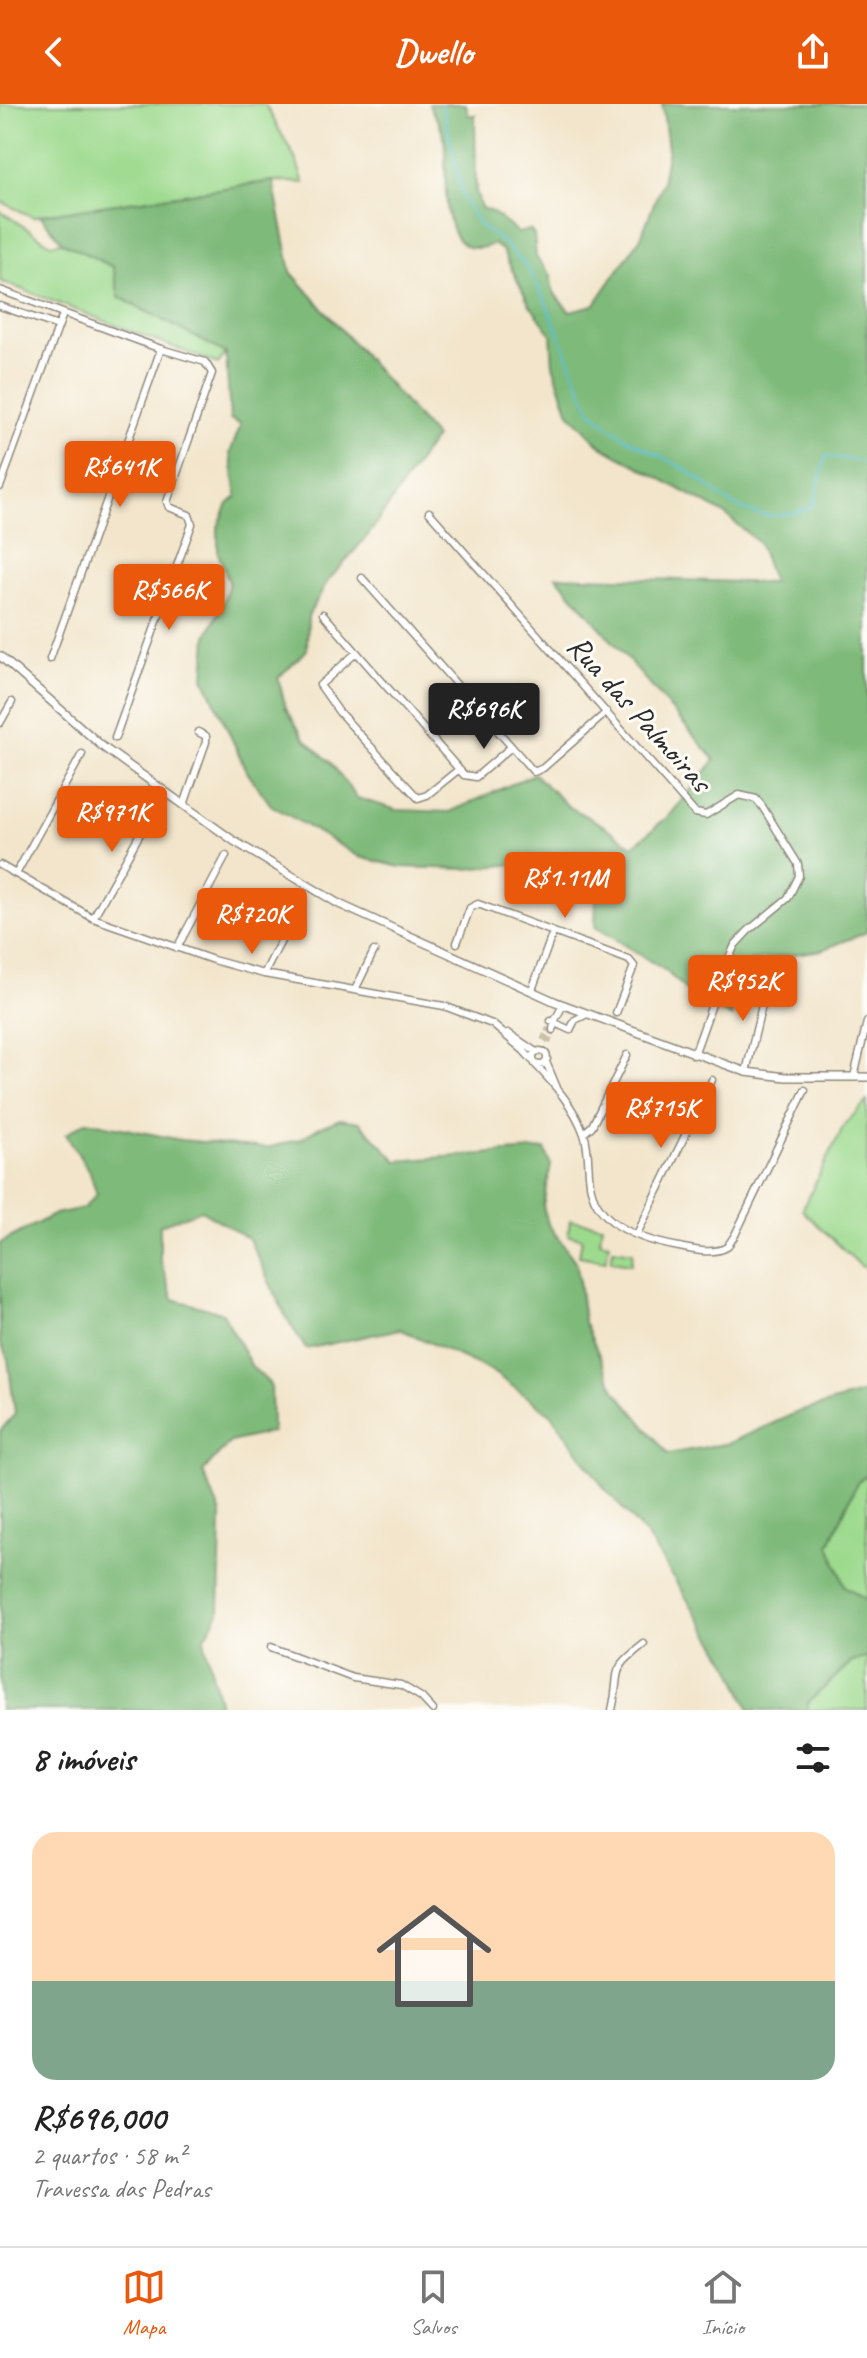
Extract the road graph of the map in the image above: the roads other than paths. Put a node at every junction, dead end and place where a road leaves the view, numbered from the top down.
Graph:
1 (0, 292) edge
2 (0, 306) edge
3 (63, 314) junction
4 (58, 326) junction
5 (161, 349) junction
6 (0, 487) edge
7 (429, 512) dead end
8 (362, 578) dead end
9 (323, 614) dead end
10 (356, 653) junction
11 (0, 656) edge
12 (50, 659) dead end
13 (12, 702) dead end
14 (607, 712) junction
15 (0, 723) edge
16 (198, 732) dead end
17 (115, 738) dead end
18 (510, 748) junction
19 (82, 754) dead end
20 (458, 770) junction
21 (156, 805) dead end
22 (184, 805) junction
23 (226, 856) dead end
24 (0, 865) edge
25 (16, 874) junction
26 (300, 904) dead end
27 (93, 918) junction
28 (553, 932) junction
29 (457, 943) dead end
30 (177, 948) junction
31 (374, 951) dead end
32 (264, 974) junction
33 (768, 980) dead end
34 (355, 990) junction
35 (532, 990) junction
36 (559, 1003) junction
37 (576, 1010) junction
38 (616, 1013) dead end
39 (587, 1014) junction
40 (867, 1022) edge
41 (569, 1029) junction
42 (501, 1030) junction
43 (546, 1041) tunnel mouth
44 (539, 1052) junction
45 (627, 1055) dead end
46 (694, 1055) junction
47 (546, 1062) junction
48 (535, 1063) junction
49 (746, 1072) junction
50 (854, 1077) junction
51 (867, 1077) edge
52 (712, 1080) dead end
53 (557, 1088) junction
54 (805, 1090) dead end
55 (584, 1133) junction
56 (637, 1234) junction
57 (644, 1644) dead end
58 (271, 1647) dead end
59 (433, 1710) edge
60 (612, 1710) edge

1 - 3 street
2 - 4 street
3 - 4 street
3 - 5 street
4 - 6 street
5 - 12 street
5 - 17 street
7 - 14 street, Rua das Palmoiras
8 - 18 street
9 - 10 street
10 - 20 street
10 - 20 street
11 - 22 street
13 - 15 street
14 - 18 street
14 - 46 street, Rua das Palmoiras
16 - 22 street
18 - 20 street
19 - 25 street
21 - 27 street
22 - 35 street
23 - 30 street
24 - 25 street
25 - 27 street
26 - 32 street
27 - 30 street
28 - 29 street
28 - 35 street
28 - 38 street
30 - 32 street
31 - 34 street
32 - 34 street
33 - 49 street
34 - 42 street
35 - 36 street
36 - 37 street
36 - 41 street
37 - 39 street
37 - 41 street
39 - 41 street
39 - 46 street
40 - 50 street
42 - 44 street
42 - 48 street
43 - 44 street
44 - 47 street
44 - 48 street
45 - 55 street
46 - 49 street
47 - 48 street
47 - 53 street
48 - 53 street
49 - 50 street
50 - 51 street
52 - 56 street
53 - 55 street
54 - 56 street
55 - 56 street
57 - 60 street
58 - 59 street

